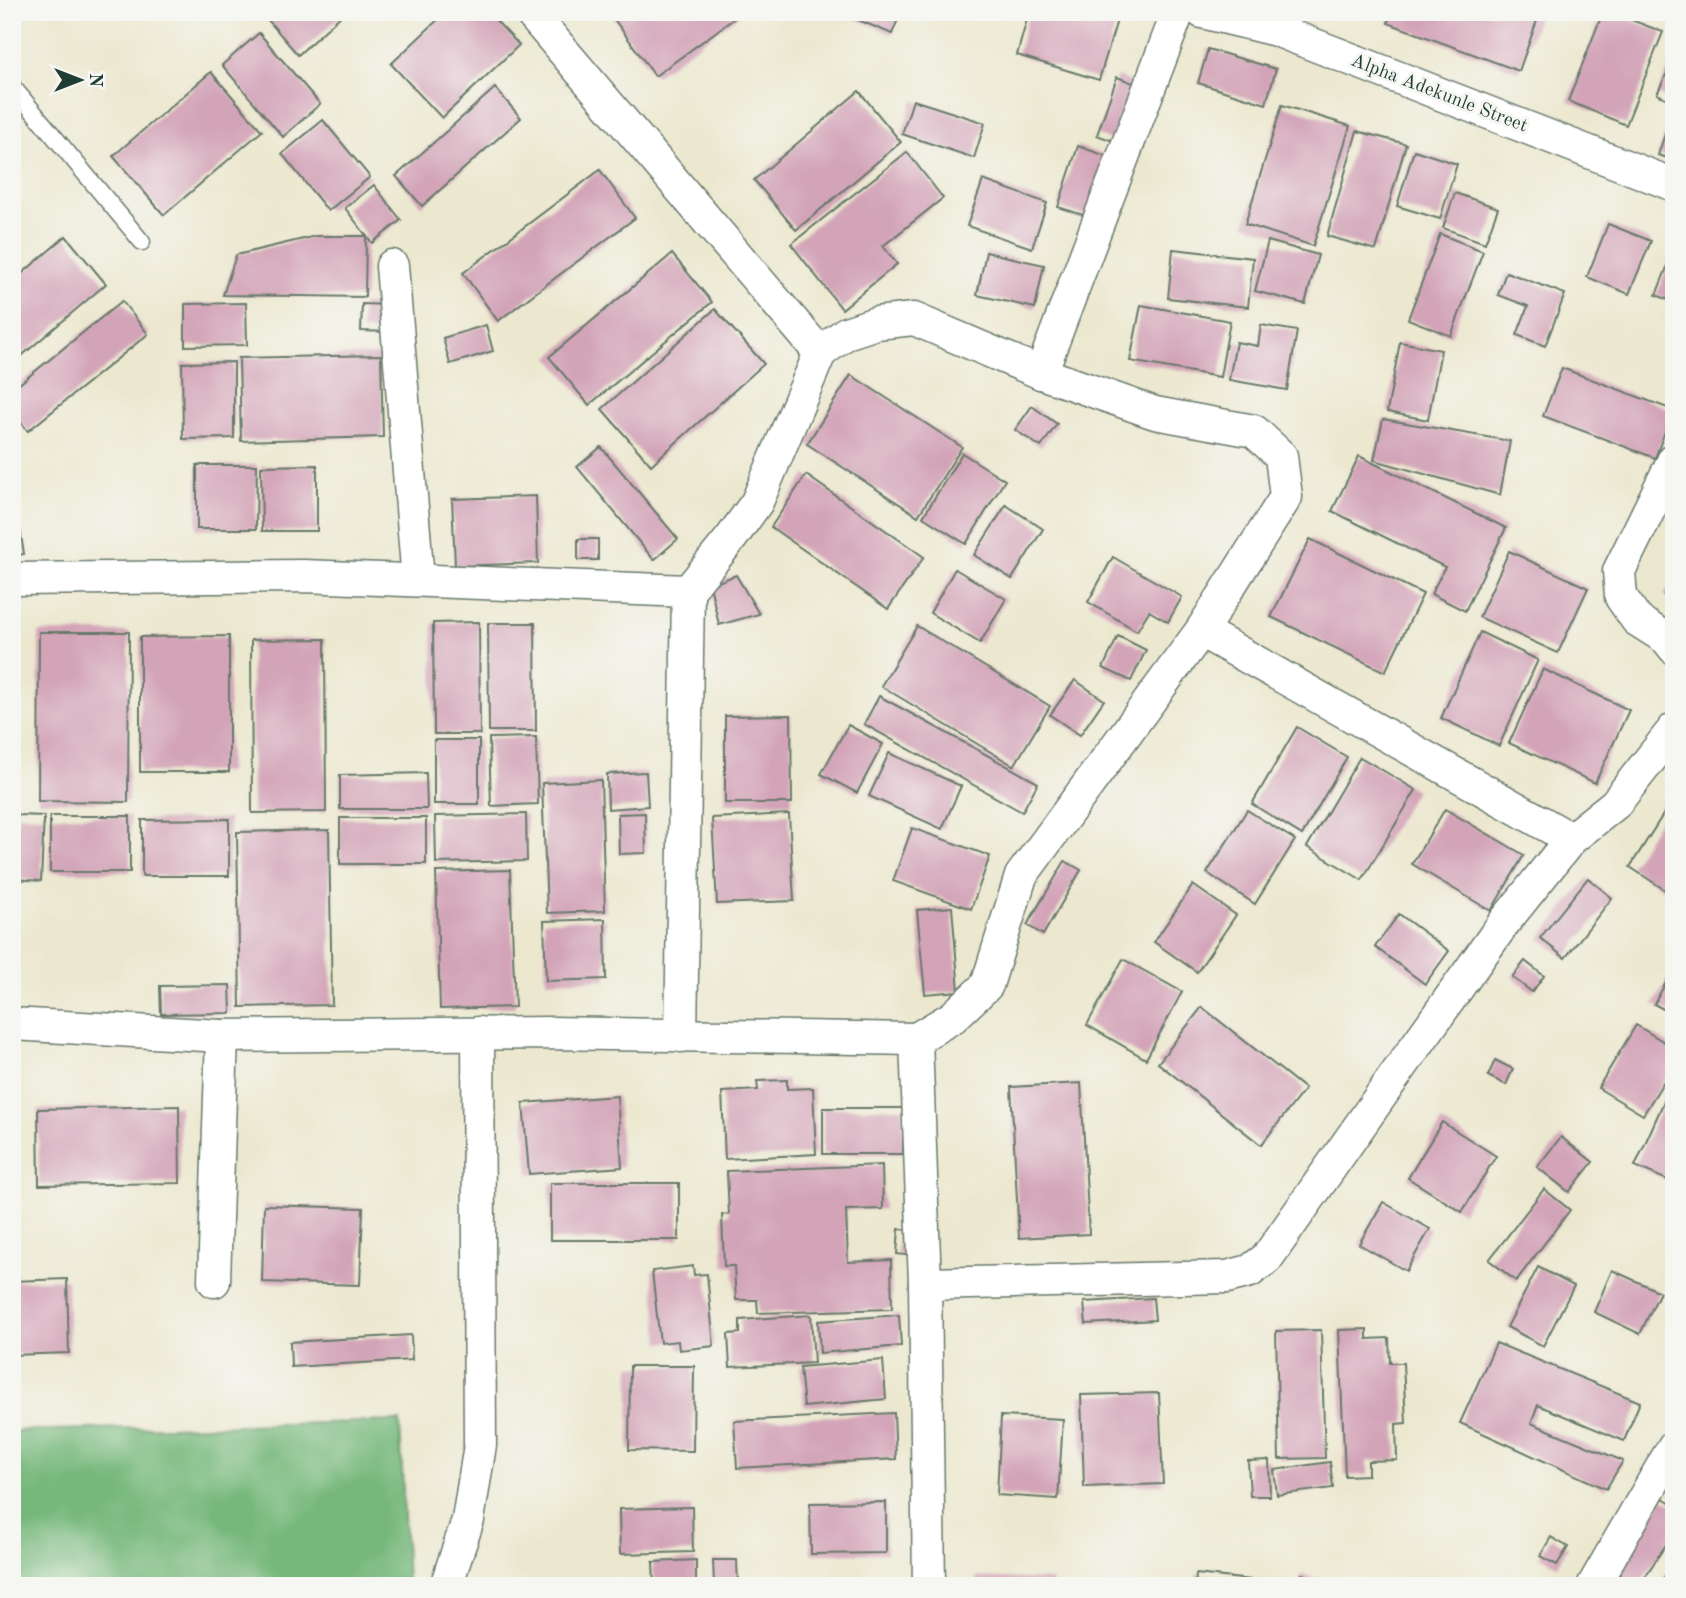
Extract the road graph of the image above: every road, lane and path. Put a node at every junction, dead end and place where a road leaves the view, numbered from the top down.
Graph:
1 (530, 12) edge
2 (1178, 12) edge
3 (1202, 12) edge
4 (1280, 21) edge
5 (12, 86) edge
6 (1674, 185) edge
7 (142, 242) dead end
8 (392, 266) dead end
9 (820, 353) junction
10 (1041, 373) junction
11 (1674, 459) edge
12 (12, 579) edge
13 (418, 580) junction
14 (688, 591) junction
15 (1201, 631) junction
16 (1674, 648) edge
17 (1674, 729) edge
18 (1571, 839) junction
19 (12, 1024) edge
20 (478, 1033) junction
21 (222, 1036) junction
22 (681, 1036) junction
23 (916, 1039) junction
24 (214, 1281) dead end
25 (925, 1284) junction
26 (1674, 1446) edge
27 (446, 1586) edge
28 (929, 1586) edge
29 (1593, 1586) edge

1 - 9 street
2 - 10 street
3 - 4 street, Alpha Adekunle Street
4 - 6 street, Alpha Adekunle Street
5 - 7 lane
8 - 13 street
9 - 10 street
9 - 14 street
10 - 15 street
11 - 16 street
12 - 13 street
13 - 14 street
14 - 22 street
15 - 18 street
15 - 23 street
17 - 18 street
18 - 25 street
19 - 21 street
20 - 21 street
20 - 22 street
20 - 27 street
21 - 24 street
22 - 23 street
23 - 25 street
25 - 28 street
26 - 29 street

